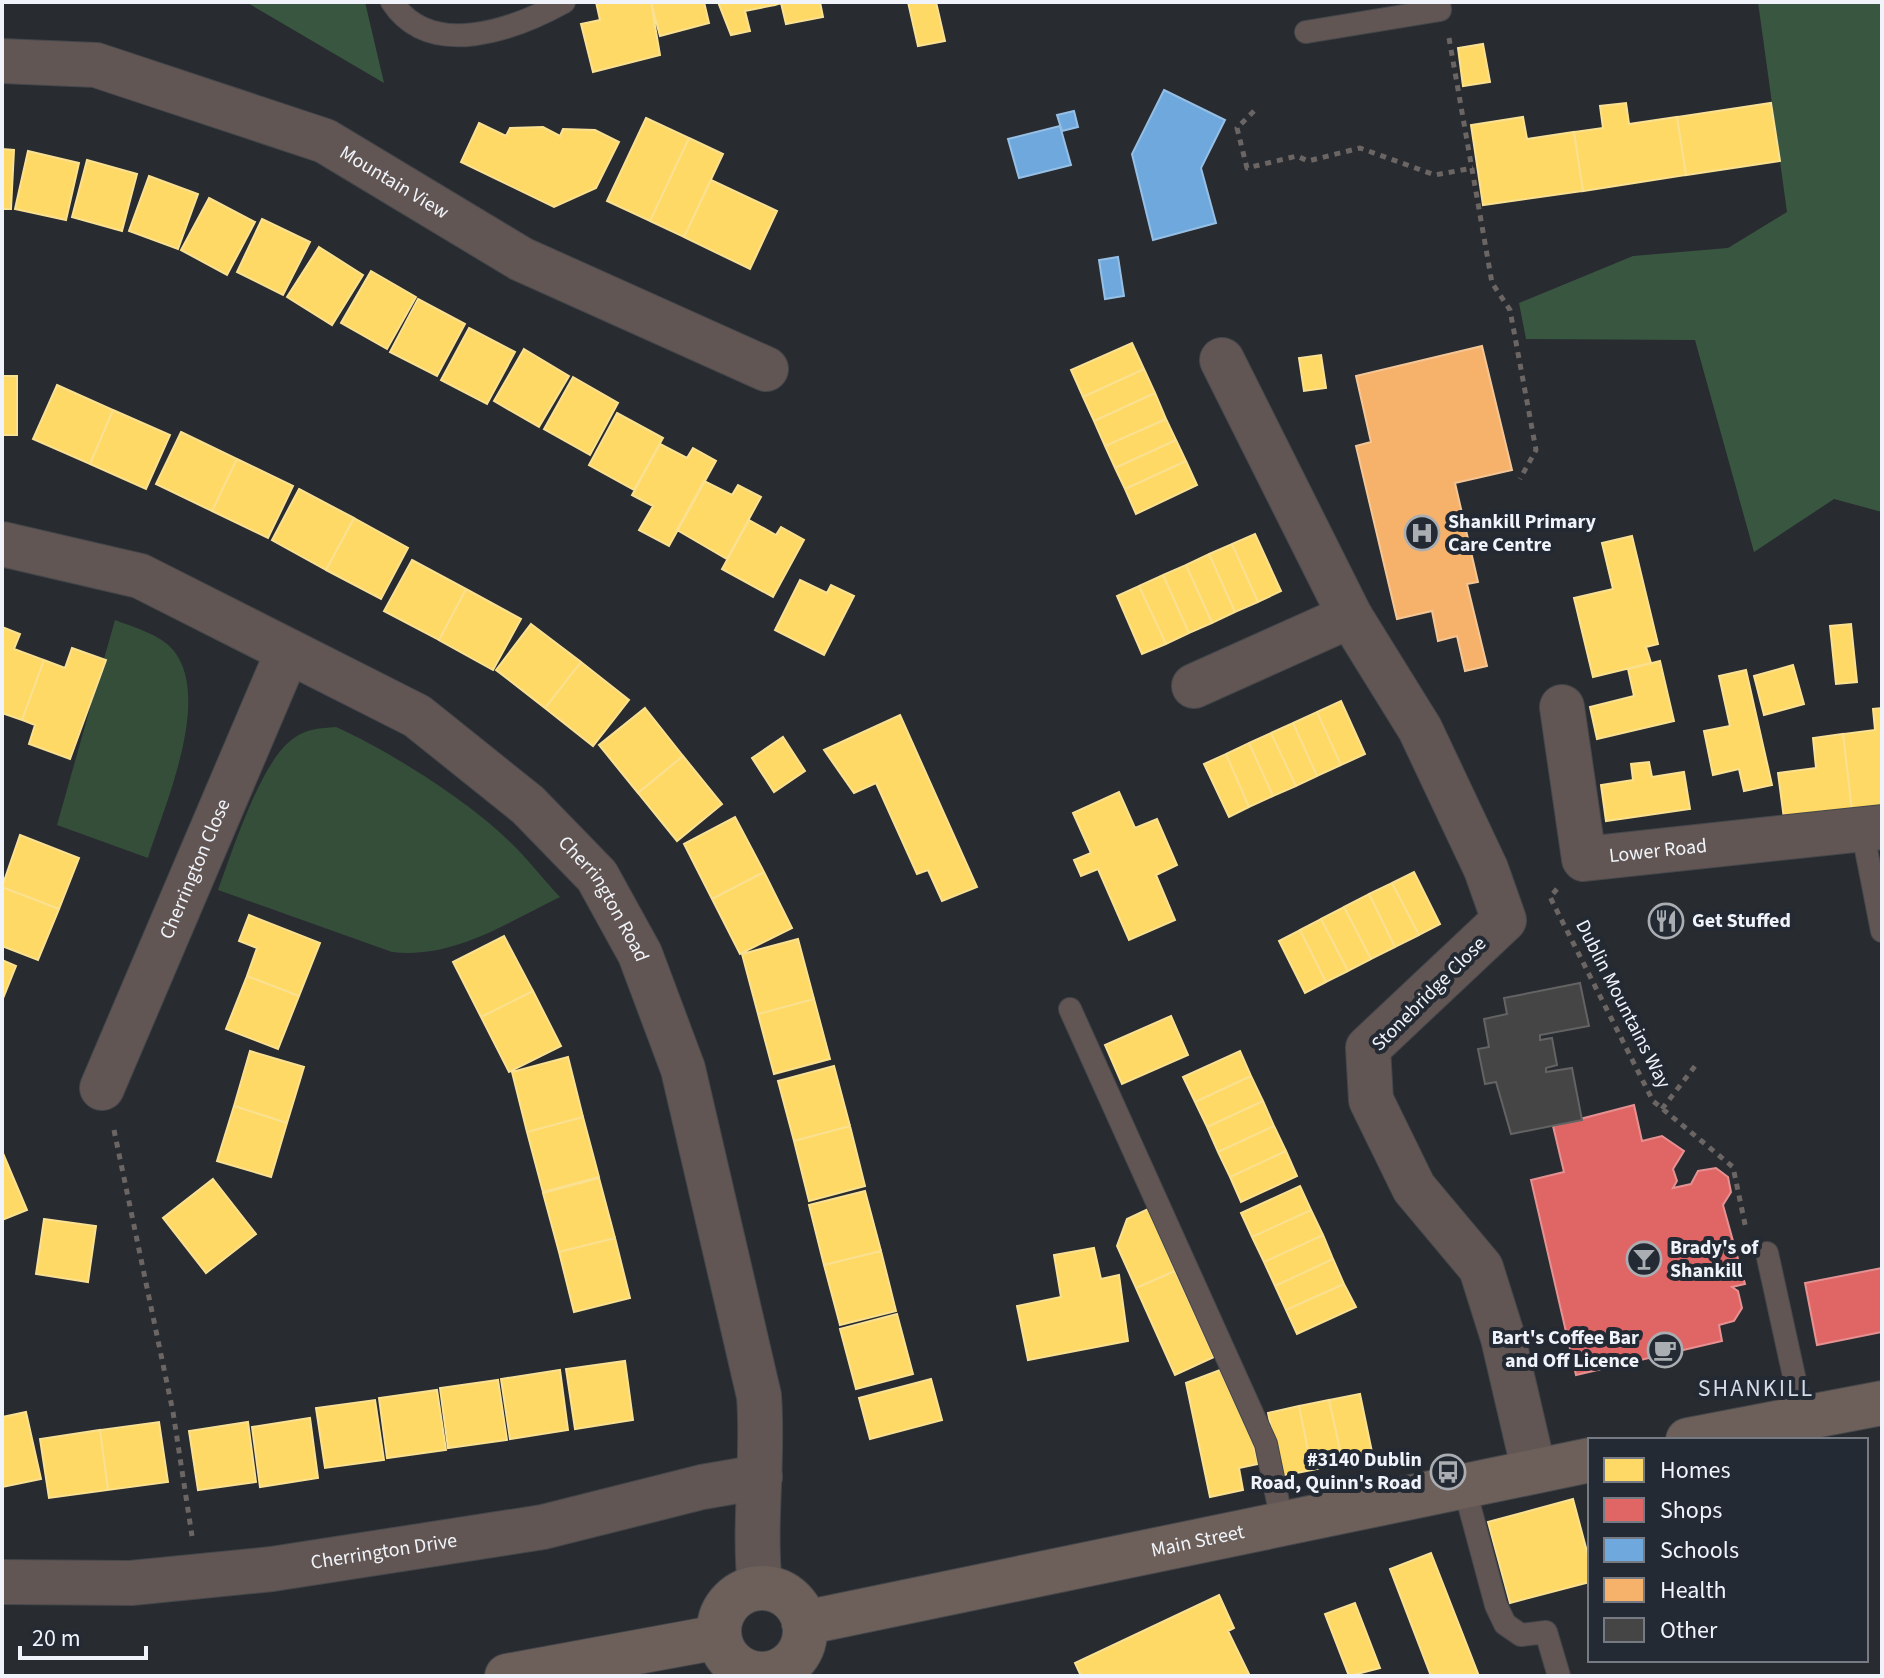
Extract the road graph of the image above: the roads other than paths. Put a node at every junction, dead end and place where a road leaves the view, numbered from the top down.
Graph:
1 (392, 2) edge
2 (564, 2) edge
3 (1440, 6) edge
4 (1306, 32) dead end
5 (2, 61) edge
6 (1222, 360) dead end
7 (766, 369) dead end
8 (2, 544) edge
9 (1350, 616) junction
10 (288, 651) junction
11 (1194, 686) dead end
12 (1562, 707) dead end
13 (1872, 828) edge
14 (1882, 931) edge
15 (1070, 1009) dead end
16 (102, 1088) road end
17 (1767, 1253) dead end
18 (1882, 1403) edge
19 (1803, 1417) junction
20 (1698, 1438) edge
21 (1588, 1460) edge
22 (1534, 1471) junction
23 (760, 1477) junction
24 (1464, 1486) junction
25 (1283, 1526) junction
26 (2, 1582) edge
27 (760, 1587) junction
28 (804, 1623) junction
29 (719, 1637) junction
30 (759, 1675) edge
31 (507, 1676) edge
32 (1559, 1676) edge

1 - 2 lane
3 - 4 lane
5 - 7 street, Mountain View
6 - 9 street, Stonebridge Close
8 - 10 street, Cherrington Road
9 - 11 street
9 - 22 street, Stonebridge Close
10 - 16 street, Cherrington Close
10 - 23 street, Cherrington Road
12 - 13 street, Lower Road
13 - 14 lane
15 - 25 lane
17 - 19 lane
18 - 19 main road
19 - 20 main road
21 - 22 main road, Main Street
22 - 24 main road, Main Street
23 - 26 street, Cherrington Drive
23 - 27 street, Cherrington Road
24 - 25 main road, Main Street
24 - 32 lane
25 - 28 main road, Main Street
27 - 28 main road
27 - 29 main road
28 - 30 main road
29 - 30 main road
29 - 31 main road

